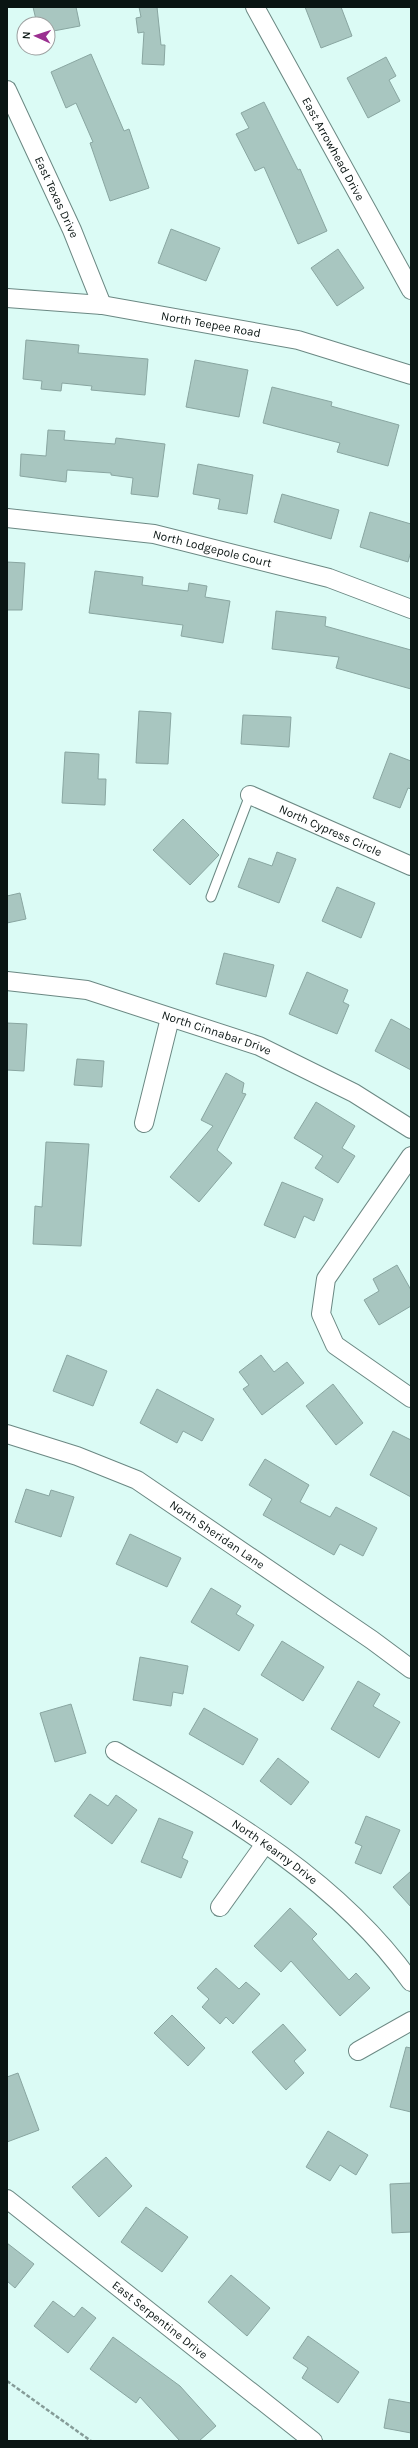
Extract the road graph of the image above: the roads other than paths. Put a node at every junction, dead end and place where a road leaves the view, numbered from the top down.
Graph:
1 (255, 7) edge
2 (7, 90) edge
3 (411, 290) edge
4 (7, 298) edge
5 (102, 306) junction
6 (411, 375) edge
7 (7, 518) edge
8 (411, 609) edge
9 (250, 795) joint
10 (411, 866) edge
11 (211, 897) dead end
12 (7, 981) edge
13 (170, 1018) junction
14 (144, 1124) dead end
15 (411, 1129) edge
16 (411, 1156) edge
17 (411, 1398) edge
18 (7, 1434) edge
19 (411, 1669) edge
20 (115, 1751) dead end
21 (265, 1844) junction
22 (220, 1907) dead end
23 (411, 1982) edge
24 (411, 2021) edge
25 (358, 2051) dead end
26 (7, 2200) edge
27 (313, 2441) edge

1 - 3 street, East Arrowhead Drive
2 - 5 street, East Texas Drive
4 - 5 street, North Teepee Road
5 - 6 street, North Teepee Road
7 - 8 street, North Lodgepole Court
9 - 10 street, North Cypress Circle
9 - 11 lane
12 - 13 street, North Cinnabar Drive
13 - 14 street
13 - 15 street, North Cinnabar Drive
16 - 17 street
18 - 19 street, North Sheridan Lane
20 - 21 street, North Kearny Drive
21 - 22 street
21 - 23 street, North Kearny Drive
24 - 25 street
26 - 27 street, East Serpentine Drive

